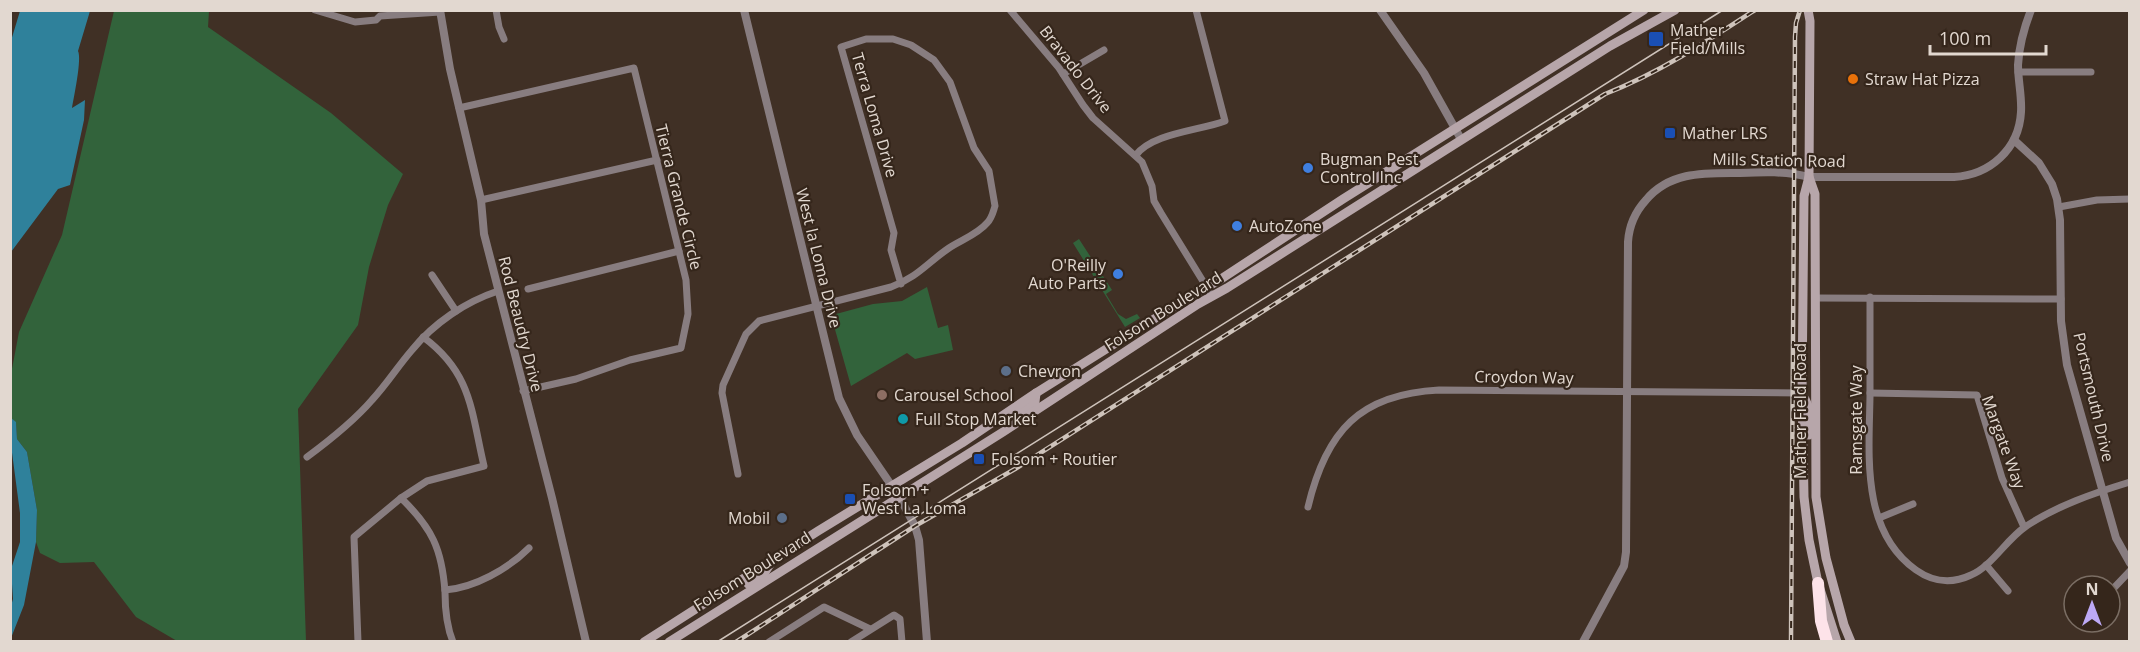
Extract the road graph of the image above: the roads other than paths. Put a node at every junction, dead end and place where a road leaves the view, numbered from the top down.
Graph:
1 (315, 10) edge
2 (496, 10) edge
3 (744, 10) edge
4 (1010, 10) edge
5 (1196, 10) edge
6 (1380, 10) edge
7 (1644, 10) edge
8 (1675, 10) edge
9 (1813, 10) edge
10 (2031, 10) edge
11 (440, 11) edge
12 (378, 13) edge
13 (1809, 16) edge
14 (504, 39) dead end
15 (1104, 50) dead end
16 (2018, 72) junction
17 (2091, 72) dead end
18 (1063, 74) junction
19 (459, 108) junction
20 (1455, 129) junction
21 (1461, 140) junction
22 (2014, 140) junction
23 (1136, 155) junction
24 (657, 160) junction
25 (1809, 177) junction
26 (2130, 199) edge
27 (481, 200) junction
28 (2059, 207) junction
29 (679, 251) junction
30 (432, 275) dead end
31 (901, 284) junction
32 (1206, 287) junction
33 (528, 289) dead end
34 (498, 291) junction
35 (1212, 296) junction
36 (1870, 297) junction
37 (1815, 298) junction
38 (2061, 299) junction
39 (816, 307) junction
40 (456, 311) junction
41 (423, 337) junction
42 (523, 392) junction
43 (1627, 392) junction
44 (1036, 393) junction
45 (1802, 393) junction
46 (1870, 393) junction
47 (1003, 432) junction
48 (307, 457) dead end
49 (738, 474) dead end
50 (2130, 482) edge
51 (892, 486) junction
52 (1816, 487) junction
53 (2102, 491) junction
54 (401, 498) junction
55 (900, 498) junction
56 (1913, 504) dead end
57 (1308, 507) dead end
58 (1879, 518) junction
59 (2024, 527) junction
60 (529, 548) dead end
61 (773, 559) junction
62 (2130, 563) edge
63 (1986, 565) junction
64 (1818, 583) junction
65 (444, 590) junction
66 (2008, 591) dead end
67 (738, 597) junction
68 (870, 629) junction
69 (358, 642) edge
70 (453, 642) edge
71 (585, 642) edge
72 (644, 642) edge
73 (669, 642) edge
74 (770, 642) edge
75 (851, 642) edge
76 (902, 642) edge
77 (927, 642) edge
78 (1583, 642) edge
79 (1827, 642) edge
80 (1837, 642) edge
81 (1851, 642) edge

1 - 12 street
2 - 14 street
3 - 39 street, West la Loma Drive
4 - 18 street, Bravado Drive
5 - 23 street
6 - 20 street
7 - 20 main road, Folsom Boulevard
8 - 21 main road, Folsom Boulevard
9 - 13 main road, Mather Field Road
10 - 16 street, Mills Station Road
11 - 12 street
11 - 19 street, Rod Beaudry Drive
13 - 25 main road, Mather Field Road
15 - 18 street
16 - 17 street
16 - 22 street, Mills Station Road
18 - 23 street, Bravado Drive
19 - 24 street, Tierra Grande Circle
19 - 27 street, Rod Beaudry Drive
20 - 21 street
20 - 32 main road, Folsom Boulevard
21 - 35 main road, Folsom Boulevard
22 - 25 street, Mills Station Road
22 - 28 street, Portsmouth Drive
23 - 32 street, Bravado Drive
24 - 27 street
24 - 29 street, Tierra Grande Circle
25 - 37 main road, Mather Field Road
25 - 43 street, Mills Station Road
25 - 45 main road, Mather Field Road
26 - 28 street
27 - 34 street, Rod Beaudry Drive
28 - 38 street, Portsmouth Drive
29 - 33 street
29 - 42 street, Tierra Grande Circle
30 - 40 street
31 - 31 street, Terra Loma Drive
31 - 39 street, Terra Loma Drive
32 - 35 street, Bravado Drive
32 - 44 main road, Folsom Boulevard
34 - 40 street
34 - 42 street, Rod Beaudry Drive
35 - 47 main road, Folsom Boulevard
36 - 37 street
36 - 38 street
36 - 46 street, Ramsgate Way
37 - 52 main road, Mather Field Road
38 - 53 street, Portsmouth Drive
39 - 49 street, Terra Loma Drive
39 - 51 street, West la Loma Drive
40 - 41 street
41 - 48 street
41 - 54 street
42 - 71 street, Rod Beaudry Drive
43 - 45 street, Croydon Way
43 - 57 street, Croydon Way
43 - 78 street, Mills Station Road
44 - 47 main road
44 - 51 main road, Folsom Boulevard
45 - 52 main road
45 - 64 main road, Mather Field Road
46 - 58 street, Ramsgate Way
46 - 59 street, Margate Way
47 - 55 main road, Folsom Boulevard
50 - 53 street, Ramsgate Way
51 - 55 street, West la Loma Drive
51 - 61 main road, Folsom Boulevard
52 - 81 main road, Mather Field Road
53 - 59 street, Ramsgate Way
53 - 62 street, Portsmouth Drive
54 - 65 street
54 - 69 street
55 - 67 main road, Folsom Boulevard
55 - 77 street, West la Loma Drive
56 - 58 street
58 - 63 street, Ramsgate Way
59 - 63 street, Ramsgate Way
60 - 65 street
61 - 67 main road
61 - 72 main road, Folsom Boulevard
63 - 66 street
64 - 79 highway
64 - 80 main road, Mather Field Road
65 - 70 street
67 - 73 main road, Folsom Boulevard
68 - 74 street
68 - 75 street
68 - 76 street

